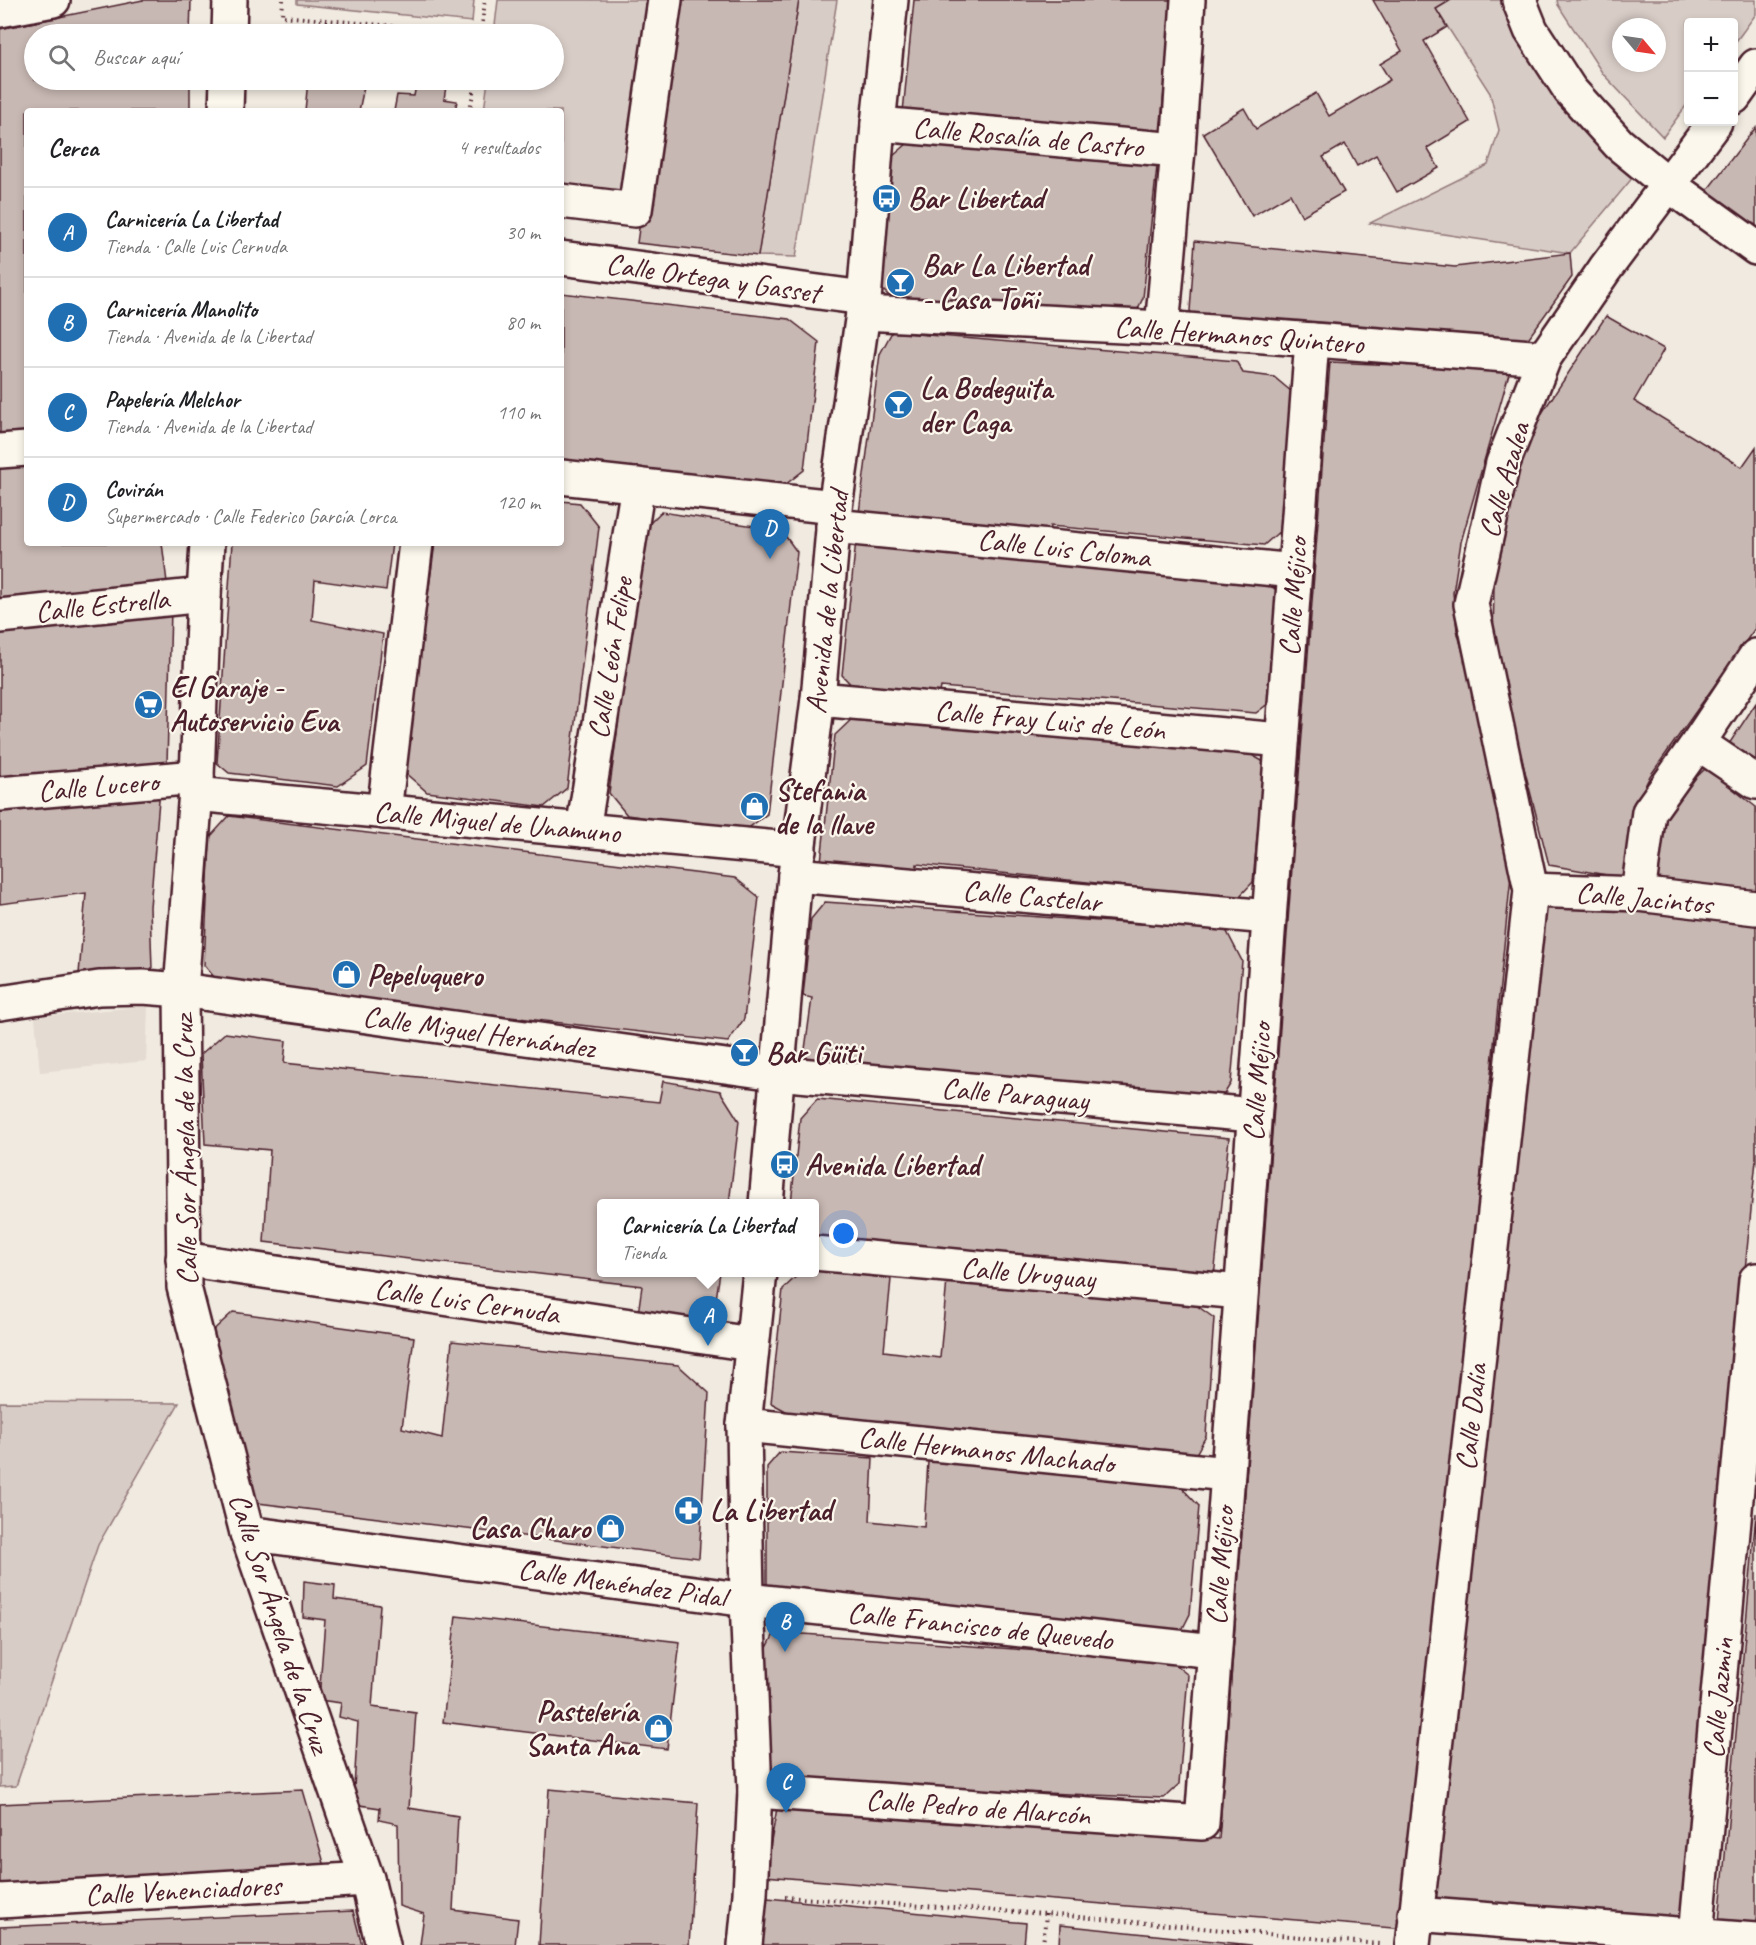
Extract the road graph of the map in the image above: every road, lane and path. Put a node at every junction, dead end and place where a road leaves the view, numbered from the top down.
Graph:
1 (53, 0) edge
2 (230, 0) edge
3 (283, 0) edge
4 (485, 0) edge
5 (665, 0) edge
6 (891, 0) edge
7 (1188, 0) edge
8 (1519, 0) edge
9 (0, 10) edge
10 (229, 24) edge
11 (370, 24) edge
12 (482, 24) edge
13 (1756, 66) edge
14 (227, 90) edge
15 (473, 90) edge
16 (1738, 91) edge
17 (226, 108) edge
18 (470, 108) edge
19 (878, 124) junction
20 (1712, 126) edge
21 (1178, 150) junction
22 (1669, 185) junction
23 (564, 201) edge
24 (1756, 248) edge
25 (564, 258) edge
26 (864, 305) junction
27 (1162, 328) junction
28 (1312, 340) junction
29 (1544, 358) junction
30 (24, 450) edge
31 (0, 451) edge
32 (564, 477) edge
33 (638, 485) junction
34 (834, 516) junction
35 (207, 546) edge
36 (416, 546) edge
37 (1295, 571) junction
38 (204, 595) junction
39 (0, 616) edge
40 (1756, 656) edge
41 (818, 699) junction
42 (1282, 741) junction
43 (1698, 743) junction
44 (1756, 782) edge
45 (196, 785) junction
46 (0, 794) edge
47 (384, 812) junction
48 (583, 830) junction
49 (797, 863) junction
50 (1531, 890) junction
51 (1638, 894) junction
52 (1756, 908) edge
53 (1269, 917) junction
54 (181, 990) junction
55 (0, 1003) edge
56 (776, 1073) junction
57 (1254, 1115) junction
58 (766, 1199) edge
59 (819, 1253) edge
60 (183, 1259) junction
61 (759, 1277) edge
62 (1756, 1280) edge
63 (1241, 1292) junction
64 (752, 1344) junction
65 (744, 1425) junction
66 (1227, 1474) junction
67 (247, 1533) junction
68 (747, 1600) junction
69 (1214, 1651) junction
70 (755, 1791) junction
71 (1202, 1823) joint
72 (367, 1879) junction
73 (750, 1894) junction
74 (0, 1901) edge
75 (1046, 1914) junction
76 (1414, 1930) edge
77 (1696, 1936) junction
78 (1756, 1940) edge
79 (383, 1945) edge
80 (745, 1945) edge
81 (1043, 1945) edge
82 (1386, 1945) edge

1 - 9 street
2 - 10 street
3 - 11 path
4 - 12 path
5 - 23 street
6 - 19 street, Avenida de la Libertad
7 - 21 street
8 - 22 street
13 - 16 street
14 - 17 street
15 - 18 path
19 - 21 street, Calle Rosalía de Castro
19 - 26 street, Avenida de la Libertad
20 - 22 street, Calle Azalea
21 - 27 street
22 - 24 street
22 - 29 street, Calle Azalea
25 - 26 street, Calle Ortega y Gasset
26 - 27 street, Calle Hermanos Quintero
26 - 34 street, Avenida de la Libertad
27 - 28 street, Calle Hermanos Quintero
28 - 29 street, Calle Hermanos Quintero
28 - 37 street, Calle Méjico
29 - 50 street, Calle Azalea
30 - 31 street
32 - 33 street, Calle Luis Coloma
33 - 34 street, Calle Luis Coloma
33 - 48 street, Calle León Felipe
34 - 37 street, Calle Luis Coloma
34 - 41 street, Avenida de la Libertad
35 - 38 street, Calle Sor Ángela de la Cruz
36 - 47 street
37 - 42 street, Calle Méjico
38 - 39 street, Calle Estrella
38 - 45 street, Calle Sor Ángela de la Cruz
40 - 43 street
41 - 42 street, Calle Fray Luis de León
41 - 49 street, Avenida de la Libertad
42 - 53 street, Calle Méjico
43 - 44 street
43 - 51 street
45 - 46 street, Calle Lucero
45 - 47 street, Calle Miguel de Unamuno
45 - 54 street, Calle Sor Ángela de la Cruz
47 - 48 street, Calle Miguel de Unamuno
48 - 49 street, Calle Miguel de Unamuno
49 - 53 street, Calle Castelar
49 - 56 street, Avenida de la Libertad
50 - 51 street, Calle Jacintos
50 - 76 street, Calle Dalia
51 - 52 street, Calle Jacintos
53 - 57 street, Calle Méjico
54 - 55 street, Calle Miguel Hernández
54 - 56 street, Calle Miguel Hernández
54 - 60 street, Calle Sor Ángela de la Cruz
56 - 57 street, Calle Paraguay
56 - 58 street, Avenida de la Libertad
57 - 63 street, Calle Méjico
59 - 63 street, Calle Uruguay
60 - 64 street, Calle Luis Cernuda
60 - 67 street, Calle Sor Ángela de la Cruz
61 - 64 street
62 - 77 street, Calle Jazmin
63 - 66 street, Calle Méjico
64 - 65 street
65 - 66 street, Calle Hermanos Machado
65 - 68 street
66 - 69 street, Calle Méjico
67 - 68 street, Calle Menéndez Pidal
67 - 72 street, Calle Sor Ángela de la Cruz
68 - 69 street, Calle Francisco de Quevedo
68 - 70 street
69 - 71 street, Calle Méjico
70 - 71 street, Calle Pedro de Alarcón
70 - 73 street
72 - 74 street, Calle Venenciadores
72 - 79 street, Calle Sor Ángela de la Cruz
73 - 75 path
73 - 80 street
75 - 81 path
75 - 82 path
76 - 77 street
77 - 78 street

